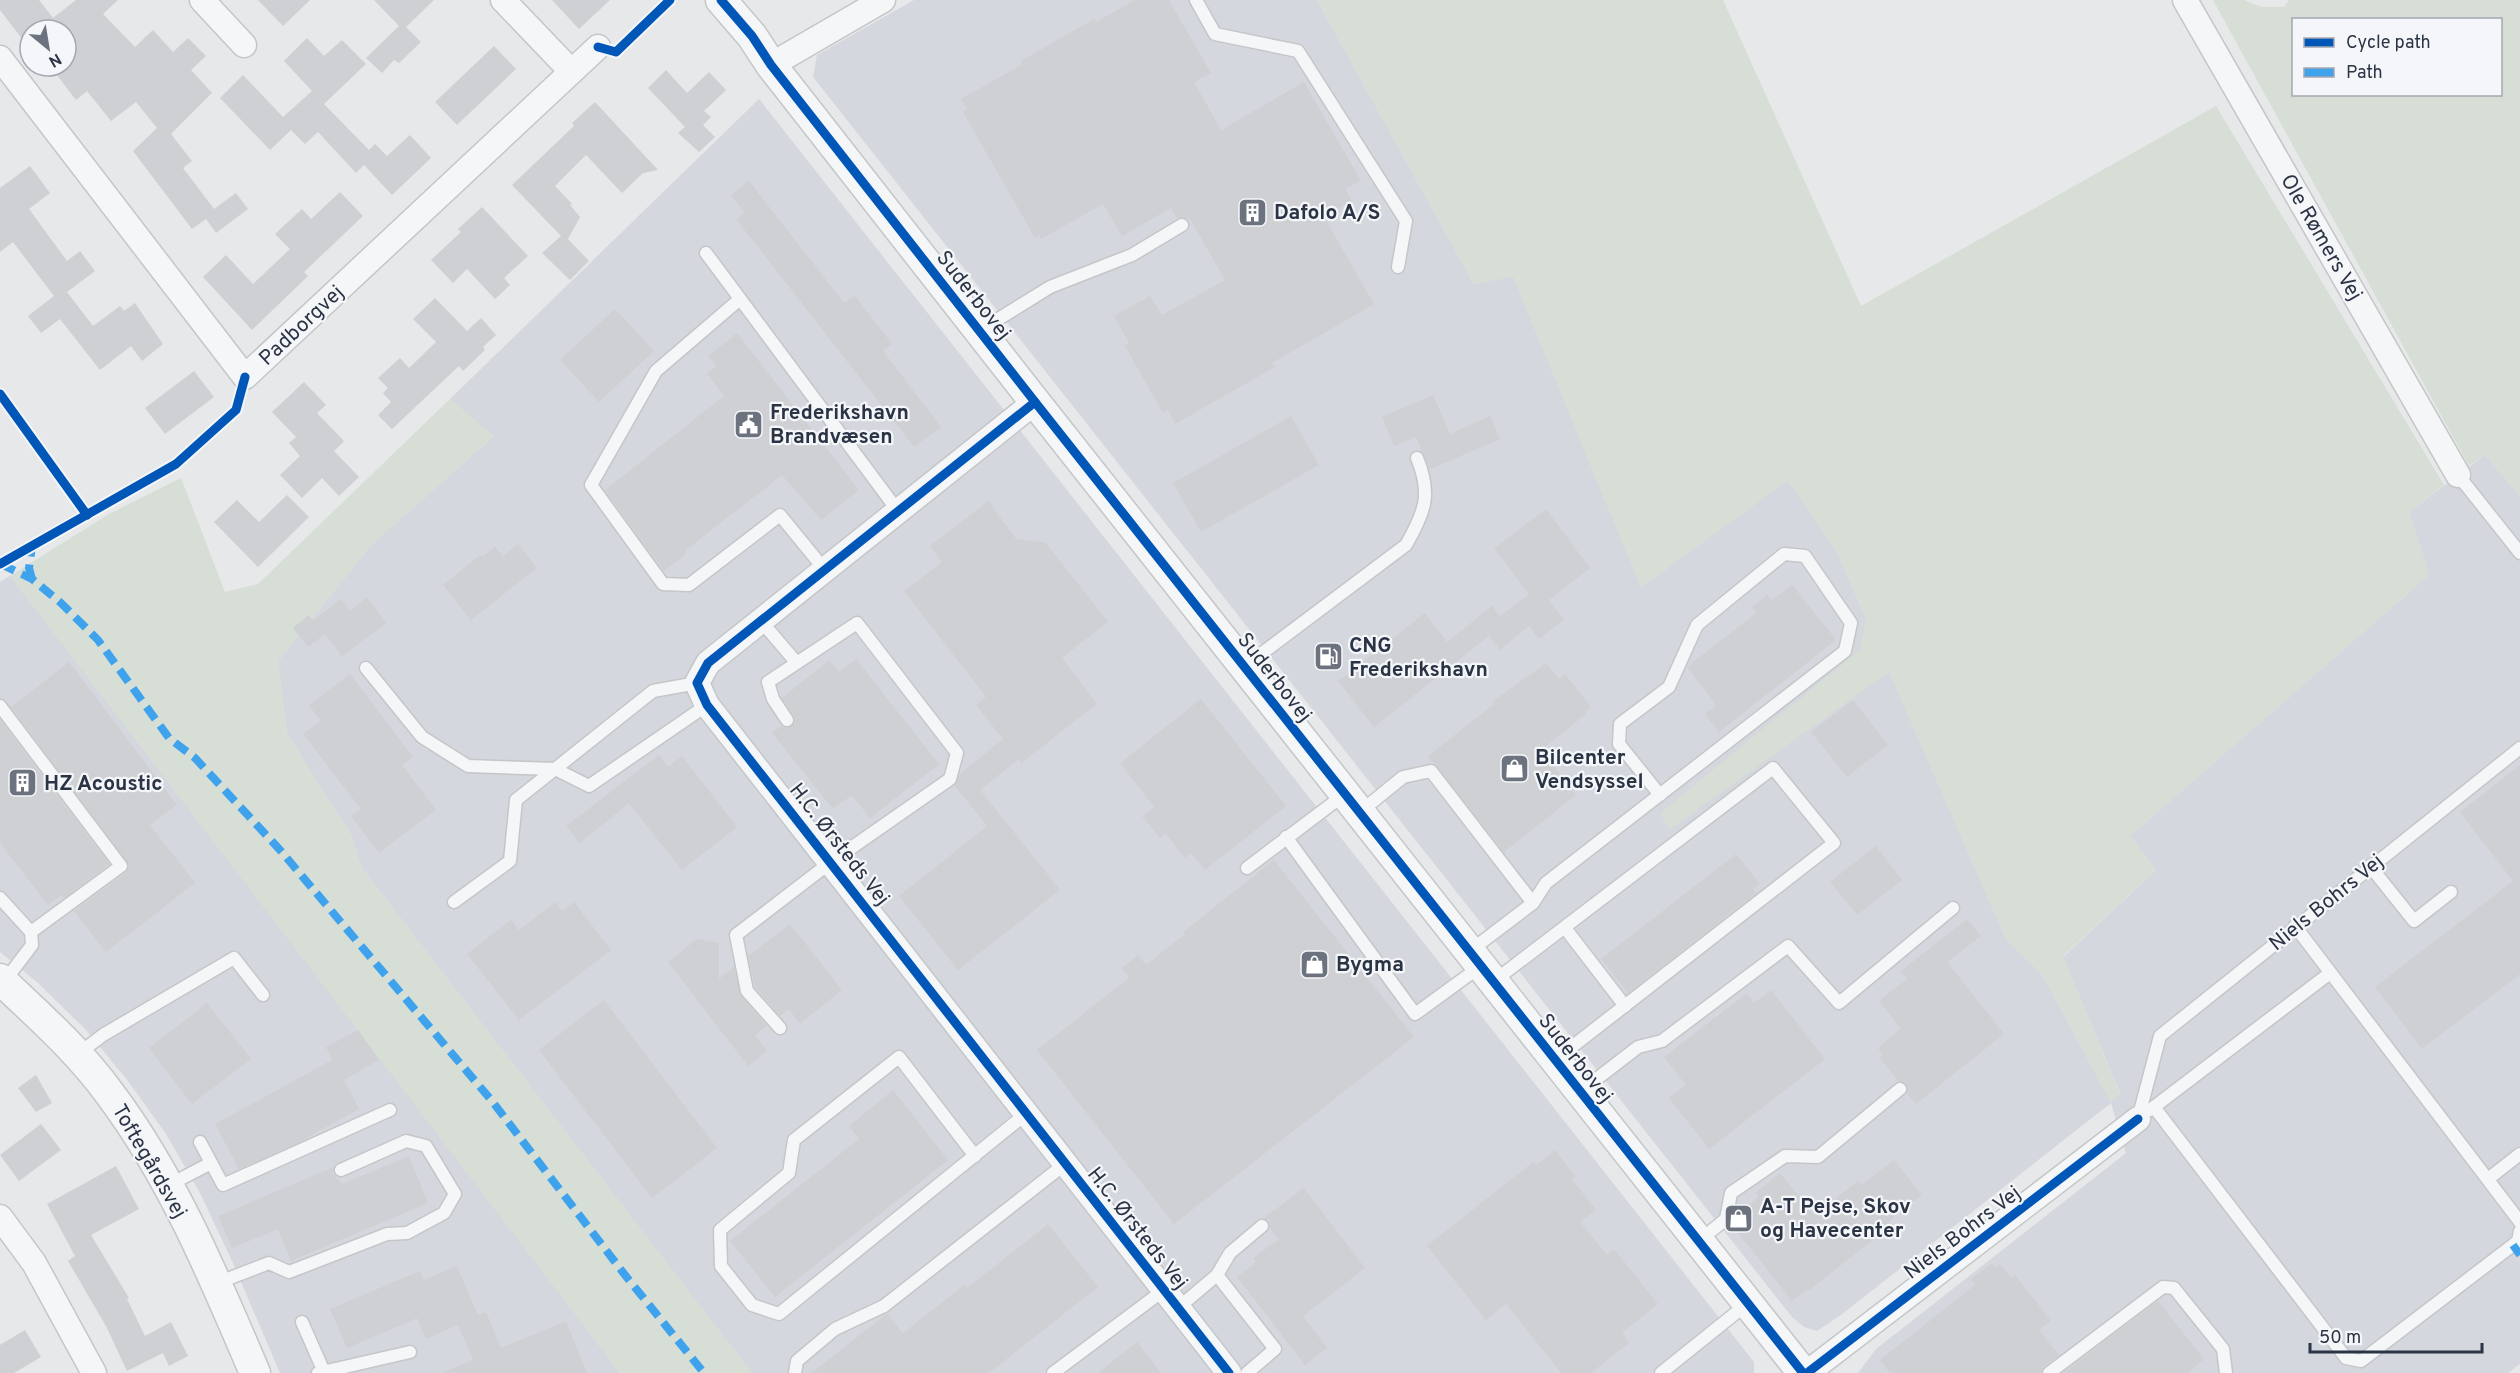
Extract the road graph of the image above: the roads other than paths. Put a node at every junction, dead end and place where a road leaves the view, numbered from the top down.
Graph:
1 (202, 0) edge
2 (503, 0) edge
3 (721, 0) edge
4 (883, 0) edge
5 (1196, 0) edge
6 (2185, 0) edge
7 (244, 45) dead end
8 (598, 47) dead end
9 (0, 58) edge
10 (771, 65) junction
11 (571, 70) junction
12 (1182, 225) dead end
13 (706, 253) dead end
14 (1398, 267) dead end
15 (740, 299) junction
16 (979, 331) junction
17 (1035, 402) junction
18 (1417, 458) dead end
19 (2458, 475) joint
20 (898, 511) junction
21 (2520, 553) edge
22 (825, 570) junction
23 (761, 621) junction
24 (796, 662) junction
25 (1244, 667) junction
26 (366, 668) dead end
27 (697, 682) junction
28 (707, 705) junction
29 (0, 706) edge
30 (787, 720) dead end
31 (2520, 747) edge
32 (555, 769) junction
33 (1660, 795) junction
34 (1352, 803) junction
35 (1286, 837) junction
36 (831, 862) junction
37 (2370, 866) junction
38 (1247, 868) dead end
39 (2451, 892) dead end
40 (0, 898) edge
41 (454, 903) dead end
42 (1533, 903) junction
43 (1953, 908) dead end
44 (2295, 926) junction
45 (1564, 928) junction
46 (31, 932) junction
47 (1481, 966) junction
48 (2330, 973) junction
49 (2, 980) edge
50 (263, 995) dead end
51 (1625, 1006) junction
52 (780, 1028) dead end
53 (77, 1055) junction
54 (1555, 1060) junction
55 (1900, 1089) dead end
56 (1580, 1092) junction
57 (390, 1110) dead end
58 (1027, 1113) junction
59 (2146, 1113) junction
60 (200, 1142) dead end
61 (2520, 1154) edge
62 (975, 1156) junction
63 (211, 1163) junction
64 (1065, 1164) junction
65 (341, 1170) dead end
66 (2488, 1179) junction
67 (168, 1186) junction
68 (0, 1218) edge
69 (2520, 1222) edge
70 (1262, 1226) dead end
71 (2520, 1231) edge
72 (1699, 1241) junction
73 (1217, 1275) junction
74 (217, 1283) junction
75 (1171, 1299) junction
76 (1748, 1304) junction
77 (302, 1322) dead end
78 (410, 1352) dead end
79 (321, 1372) edge
80 (94, 1373) edge
81 (255, 1373) edge
82 (795, 1373) edge
83 (1053, 1373) edge
84 (1229, 1373) edge
85 (1247, 1373) edge
86 (1661, 1373) edge
87 (1805, 1373) edge
88 (2049, 1373) edge
89 (2226, 1373) edge

1 - 7 street
2 - 11 street
3 - 10 street, Suderbovej
4 - 10 street
5 - 14 lane
6 - 19 street, Ole Rømers Vej
8 - 11 street, Padborgvej
9 - 11 street, Padborgvej
10 - 16 street, Suderbovej
12 - 16 lane
13 - 15 lane
15 - 20 lane
15 - 22 lane
16 - 17 street, Suderbovej
17 - 20 street
17 - 25 street, Suderbovej
18 - 25 lane
19 - 21 lane
20 - 22 street
22 - 23 street
23 - 24 lane
23 - 27 street
24 - 30 lane
24 - 36 lane
25 - 34 street, Suderbovej
26 - 32 lane
27 - 28 street, H.C. Ørsteds Vej
27 - 32 lane
28 - 32 lane
28 - 36 street, H.C. Ørsteds Vej
29 - 46 lane
31 - 37 lane, Niels Bohrs Vej
32 - 41 lane
33 - 33 lane
33 - 42 lane
34 - 35 lane
34 - 42 lane
34 - 47 street, Suderbovej
35 - 38 lane
35 - 47 lane
36 - 52 lane
36 - 58 street, H.C. Ørsteds Vej
37 - 39 lane
37 - 44 lane, Niels Bohrs Vej
40 - 46 lane
42 - 47 lane
43 - 56 lane
44 - 48 lane
44 - 59 lane, Niels Bohrs Vej
45 - 47 lane
45 - 51 lane
45 - 51 lane
46 - 49 lane
47 - 54 street, Suderbovej
48 - 59 lane
48 - 66 lane
49 - 53 street, Toftegårdsvej
50 - 53 lane
51 - 54 lane
53 - 67 street, Toftegårdsvej
54 - 56 street, Suderbovej
55 - 72 lane
56 - 72 street, Suderbovej
57 - 63 lane
58 - 62 lane
58 - 64 street, H.C. Ørsteds Vej
59 - 71 lane
59 - 87 street, Niels Bohrs Vej
60 - 63 lane
61 - 66 lane
62 - 62 lane
63 - 67 lane
64 - 75 street, H.C. Ørsteds Vej
64 - 82 lane
65 - 74 lane
66 - 69 lane
67 - 74 street, Toftegårdsvej
68 - 80 street
70 - 73 lane
72 - 76 street, Suderbovej
73 - 75 lane
73 - 85 lane
74 - 81 street, Toftegårdsvej
75 - 83 lane
75 - 84 street, H.C. Ørsteds Vej
76 - 86 lane
76 - 87 street, Suderbovej
77 - 79 lane
78 - 79 lane
88 - 89 lane

